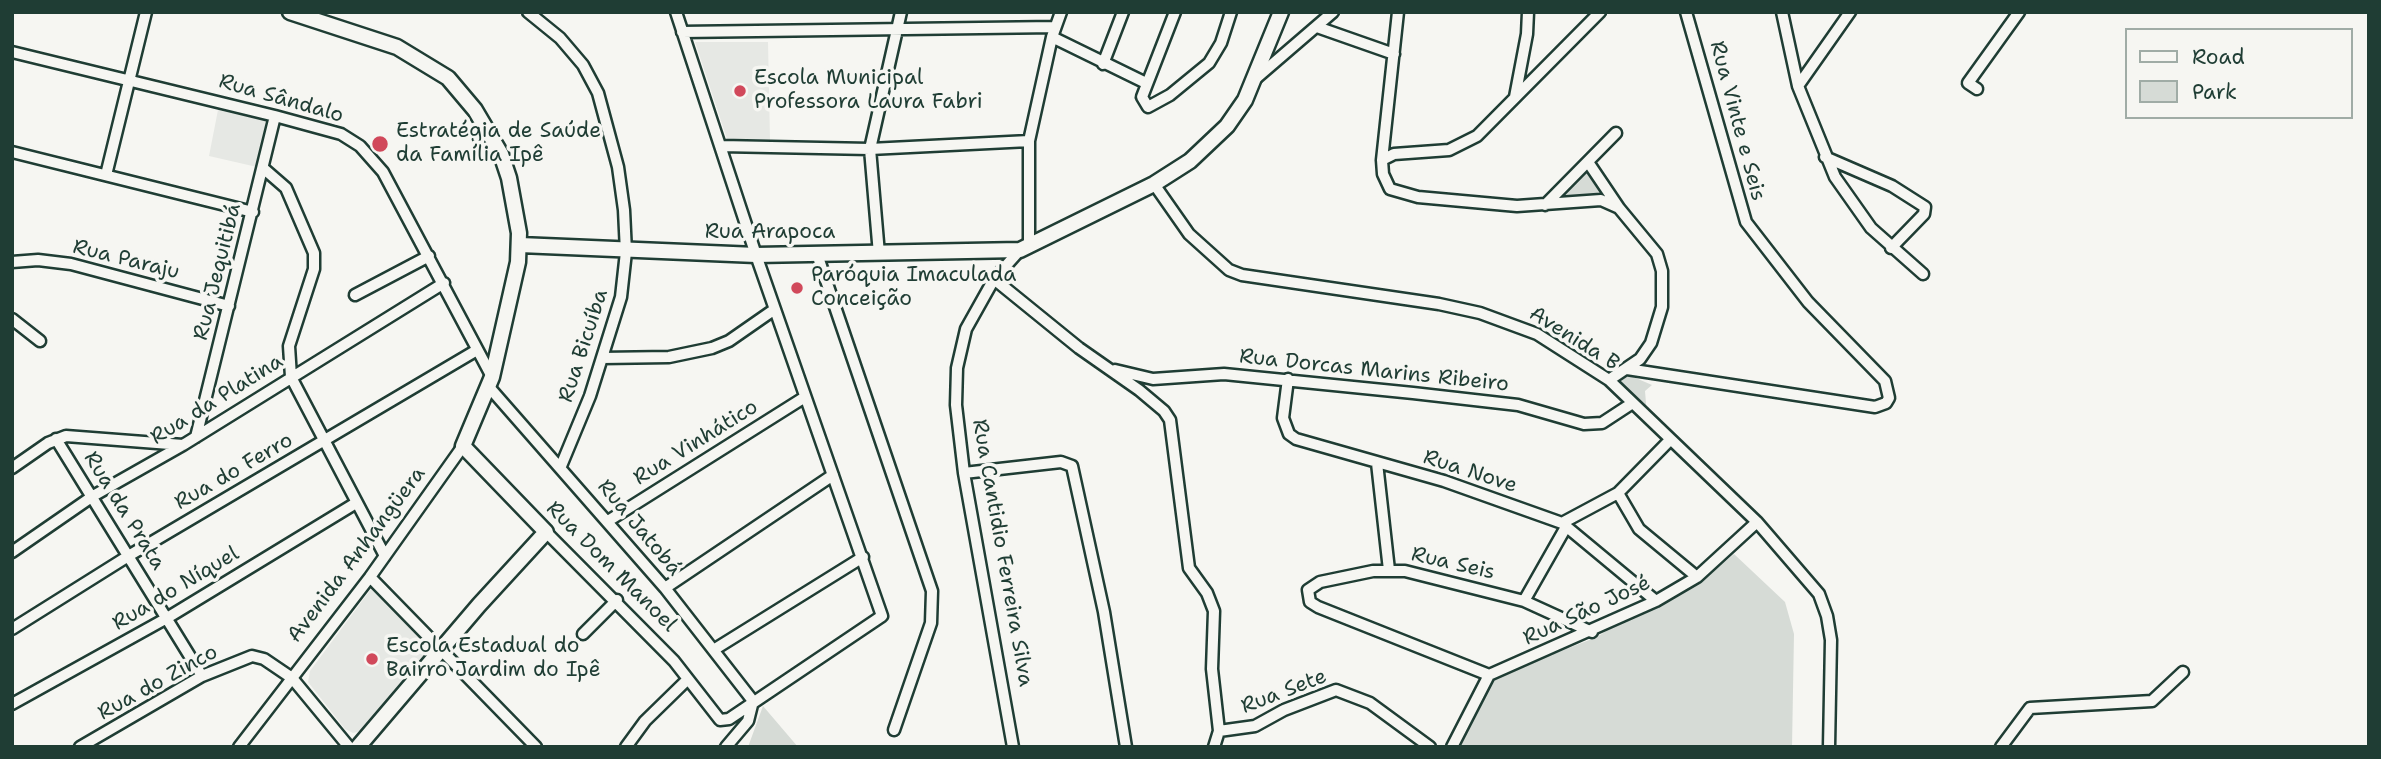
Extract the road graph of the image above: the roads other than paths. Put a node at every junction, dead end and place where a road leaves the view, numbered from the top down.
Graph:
1 (146, 12) edge
2 (290, 12) edge
3 (528, 12) edge
4 (676, 12) edge
5 (901, 12) edge
6 (1123, 12) edge
7 (1175, 12) edge
8 (1231, 12) edge
9 (1281, 12) edge
10 (1333, 12) edge
11 (1398, 12) edge
12 (1528, 12) edge
13 (1600, 12) edge
14 (1686, 12) edge
15 (1782, 12) edge
16 (1850, 12) edge
17 (2019, 12) edge
18 (1056, 22) edge
19 (1317, 27) junction
20 (898, 29) junction
21 (682, 33) junction
22 (12, 52) edge
23 (1394, 54) junction
24 (1103, 64) junction
25 (131, 79) junction
26 (1254, 80) junction
27 (1146, 83) junction
28 (1798, 86) junction
29 (1977, 89) dead end
30 (1515, 98) junction
31 (275, 116) junction
32 (1616, 133) dead end
33 (1029, 141) junction
34 (721, 146) junction
35 (870, 149) junction
36 (12, 152) edge
37 (1825, 157) junction
38 (1382, 160) junction
39 (1588, 162) junction
40 (263, 168) junction
41 (106, 175) junction
42 (1154, 184) junction
43 (1544, 205) junction
44 (1619, 208) junction
45 (253, 212) junction
46 (520, 246) junction
47 (1024, 248) junction
48 (1891, 248) junction
49 (626, 251) junction
50 (817, 254) junction
51 (878, 254) junction
52 (429, 256) junction
53 (756, 256) junction
54 (12, 262) edge
55 (1923, 274) dead end
56 (994, 279) junction
57 (444, 283) junction
58 (355, 295) dead end
59 (229, 306) junction
60 (775, 309) junction
61 (12, 319) edge
62 (40, 341) dead end
63 (477, 350) junction
64 (602, 358) junction
65 (1106, 367) junction
66 (1627, 369) junction
67 (291, 377) junction
68 (1288, 379) junction
69 (1609, 380) junction
70 (490, 382) junction
71 (805, 397) junction
72 (1631, 404) junction
73 (196, 437) junction
74 (56, 439) junction
75 (326, 440) junction
76 (1669, 441) junction
77 (183, 445) junction
78 (463, 446) junction
79 (1377, 463) junction
80 (561, 466) junction
81 (12, 468) edge
82 (964, 473) junction
83 (833, 475) junction
84 (1618, 493) junction
85 (93, 496) junction
86 (356, 503) junction
87 (608, 521) junction
88 (1758, 522) junction
89 (1564, 525) junction
90 (546, 532) junction
91 (12, 552) edge
92 (130, 555) junction
93 (385, 556) junction
94 (863, 557) junction
95 (1389, 570) junction
96 (1697, 577) junction
97 (370, 578) junction
98 (665, 588) junction
99 (617, 600) junction
100 (1524, 601) junction
101 (1656, 601) junction
102 (167, 618) junction
103 (12, 629) edge
104 (1592, 632) junction
105 (583, 634) dead end
106 (442, 649) junction
107 (715, 649) junction
108 (2183, 672) dead end
109 (1489, 675) junction
110 (202, 676) junction
111 (292, 678) junction
112 (688, 679) junction
113 (753, 701) junction
114 (12, 704) edge
115 (894, 730) dead end
116 (1219, 731) junction
117 (80, 747) edge
118 (239, 747) edge
119 (349, 747) edge
120 (358, 747) edge
121 (536, 747) edge
122 (626, 747) edge
123 (726, 747) edge
124 (1013, 747) edge
125 (1126, 747) edge
126 (1214, 747) edge
127 (1430, 747) edge
128 (1452, 747) edge
129 (1829, 747) edge
130 (2001, 747) edge

1 - 25 street
2 - 46 street, Avenida Anhangüera
3 - 49 street, Rua Bicuíba
4 - 21 street
5 - 20 street
6 - 24 street
7 - 27 street
8 - 27 street
9 - 26 street, Rua Cantidio Ferreira Silva
10 - 19 street
11 - 23 street
12 - 30 street
13 - 30 street
14 - 66 street, Rua Vinte e Seis
15 - 28 street
16 - 28 street
17 - 29 street
18 - 20 street
18 - 24 street
18 - 33 street
19 - 23 street
19 - 26 street
20 - 21 street
20 - 35 street
21 - 34 street
22 - 25 street, Rua Sândalo
23 - 38 street
24 - 27 street
25 - 31 street, Rua Sândalo
25 - 41 street
26 - 42 street, Rua Cantidio Ferreira Silva
28 - 37 street
30 - 38 street
31 - 40 street, Rua Jequitibá
31 - 52 street, Rua Sândalo
32 - 39 street
33 - 35 street
33 - 47 street
34 - 35 street
34 - 53 street
35 - 51 street
36 - 41 street
37 - 48 street
37 - 48 street
38 - 43 street
39 - 43 street
39 - 44 street
40 - 45 street, Rua Jequitibá
40 - 67 street
41 - 45 street
42 - 47 street, Rua Cantidio Ferreira Silva
42 - 69 street, Avenida B
43 - 44 street
44 - 66 street
45 - 59 street, Rua Jequitibá
46 - 49 street, Rua Arapoca
46 - 70 street, Avenida Anhangüera
47 - 51 street, Rua Arapoca
47 - 56 street, Rua Cantidio Ferreira Silva
48 - 55 street
49 - 53 street, Rua Arapoca
49 - 64 street, Rua Bicuíba
50 - 51 street, Rua Arapoca
50 - 53 street, Rua Arapoca
50 - 115 street
52 - 57 street, Rua Sândalo
52 - 58 street
53 - 60 street
54 - 59 street, Rua Paraju
56 - 65 street
56 - 82 street, Rua Cantidio Ferreira Silva
57 - 63 street, Rua Sândalo
57 - 67 street, Rua da Platina
59 - 73 street, Rua Jequitibá
60 - 64 street
60 - 71 street
61 - 62 street
63 - 70 street, Rua Sândalo
63 - 75 street, Rua do Ferro
64 - 80 street, Rua Bicuíba
65 - 68 street, Rua Dorcas Marins Ribeiro
65 - 116 street
66 - 69 street
67 - 73 street, Rua da Platina
67 - 75 street
68 - 72 street, Rua Dorcas Marins Ribeiro
68 - 79 street, Rua Nove
69 - 72 street, Avenida B
70 - 78 street, Avenida Anhangüera
70 - 80 street, Rua Jatobá
71 - 83 street
71 - 87 street, Rua Vinhático
72 - 76 street, Avenida B
73 - 77 street, Rua da Platina
74 - 77 street
74 - 81 street
74 - 85 street, Rua da Prata
75 - 86 street
75 - 92 street, Rua do Ferro
76 - 84 street
76 - 88 street, Avenida B
77 - 85 street, Rua da Platina
78 - 90 street, Rua Dom Manoel
78 - 93 street, Avenida Anhangüera
79 - 89 street, Rua Nove
79 - 95 street
80 - 87 street, Rua Jatobá
82 - 124 street, Rua Cantidio Ferreira Silva
82 - 125 street
83 - 94 street
83 - 98 street
84 - 89 street
84 - 96 street
85 - 91 street, Rua da Platina
85 - 92 street, Rua da Prata
86 - 93 street
86 - 102 street, Rua do Níquel
87 - 98 street, Rua Jatobá
88 - 96 street, Rua São José
88 - 129 street, Avenida B
89 - 100 street
89 - 101 street, Rua Nove
90 - 99 street, Rua Dom Manoel
90 - 106 street
92 - 102 street, Rua da Prata
92 - 103 street, Rua do Ferro
93 - 97 street, Avenida Anhangüera
94 - 107 street
94 - 113 street
95 - 100 street, Rua Seis
95 - 109 street, Rua Seis
96 - 101 street, Rua São José
97 - 106 street
97 - 111 street, Avenida Anhangüera
98 - 107 street, Rua Jatobá
99 - 105 street
99 - 112 street, Rua Dom Manoel
100 - 104 street, Rua Seis
101 - 104 street, Rua São José
102 - 110 street, Rua da Prata
102 - 114 street, Rua do Níquel
104 - 109 street, Rua São José
106 - 120 street
106 - 121 street
107 - 113 street, Rua Jatobá
108 - 130 street
109 - 128 street
110 - 111 street, Rua do Zinco
110 - 117 street, Rua do Zinco
111 - 118 street, Avenida Anhangüera
111 - 119 street
112 - 113 street, Rua Dom Manoel
112 - 122 street
113 - 123 street
116 - 126 street
116 - 127 street, Rua Sete

